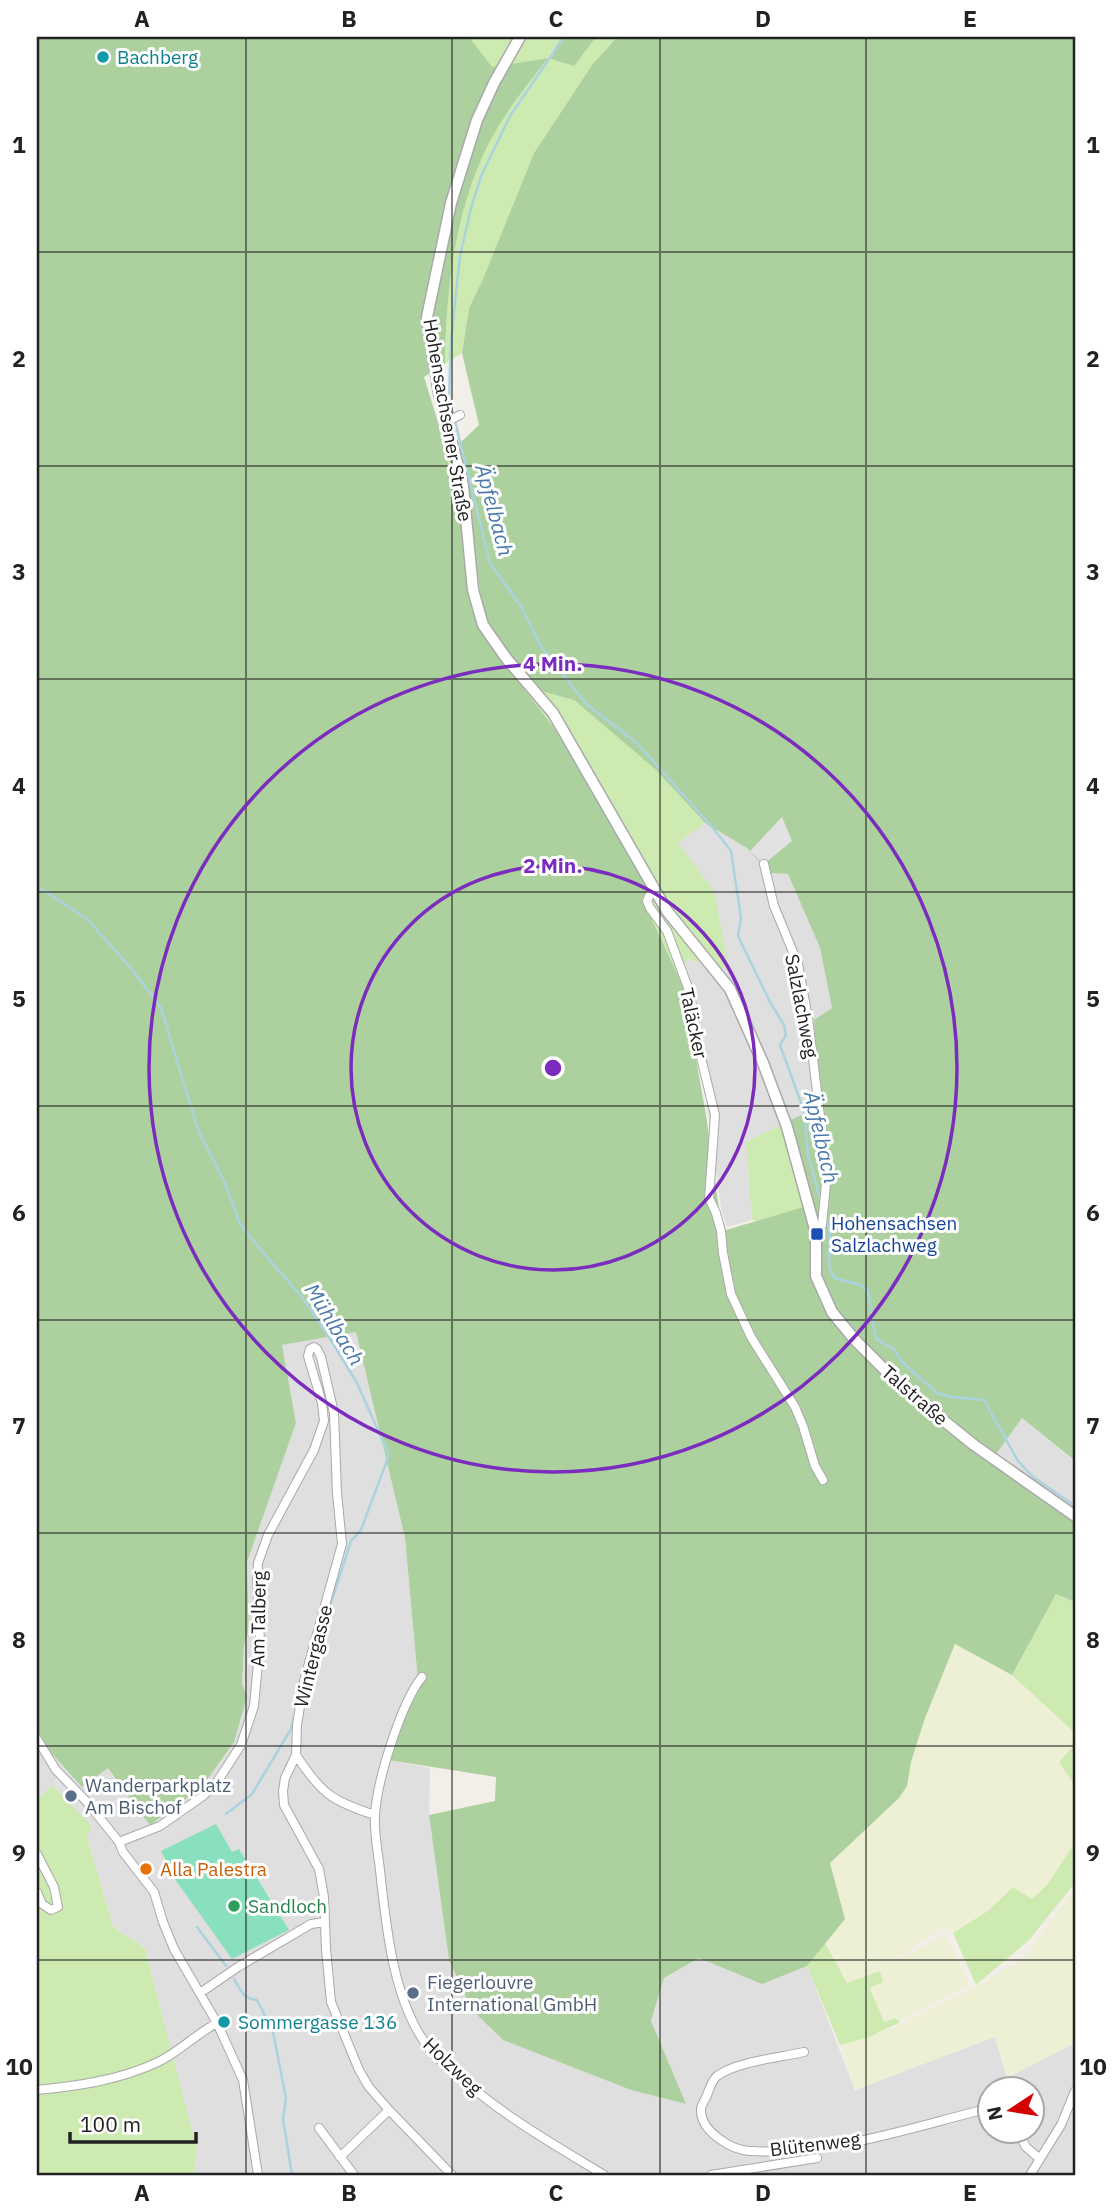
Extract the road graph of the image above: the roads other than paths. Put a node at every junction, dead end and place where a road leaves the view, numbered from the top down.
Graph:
1 (520, 37) edge
2 (460, 415) dead end
3 (446, 422) junction
4 (764, 864) dead end
5 (656, 892) junction
6 (816, 1233) junction
7 (310, 1349) joint
8 (823, 1480) dead end
9 (1075, 1516) edge
10 (422, 1677) dead end
11 (37, 1740) edge
12 (296, 1755) junction
13 (375, 1815) junction
14 (120, 1842) junction
15 (37, 1854) edge
16 (37, 1892) edge
17 (325, 1922) junction
18 (200, 1993) junction
19 (217, 2023) junction
20 (804, 2052) dead end
21 (37, 2090) edge
22 (1075, 2091) edge
23 (389, 2110) junction
24 (1072, 2110) edge
25 (976, 2111) edge
26 (319, 2128) dead end
27 (1025, 2146) edge
28 (340, 2157) junction
29 (817, 2158) dead end
30 (1040, 2159) junction
31 (258, 2175) edge
32 (355, 2175) edge
33 (452, 2175) edge
34 (604, 2175) edge
35 (710, 2175) edge
36 (1030, 2175) edge

1 - 3 street, Hohensachsener Straße
2 - 3 street
3 - 5 street, Hohensachsener Straße
4 - 6 street, Salzlachweg
5 - 6 street, Taläcker
5 - 8 street, Taläcker
6 - 9 street, Talstraße
7 - 12 street, Wintergasse
7 - 14 street, Am Talberg
10 - 13 street, Holzweg
11 - 14 street
12 - 13 street
12 - 17 street, Wintergasse
13 - 34 street, Holzweg
14 - 18 street
15 - 16 street
17 - 18 street
17 - 23 street, Wintergasse
18 - 19 street
19 - 21 street
19 - 31 street
20 - 25 street, Blütenweg
22 - 24 street
23 - 28 street
23 - 33 street, Wintergasse
24 - 30 street
26 - 28 street
27 - 30 street
28 - 32 street
29 - 35 street
30 - 36 street

